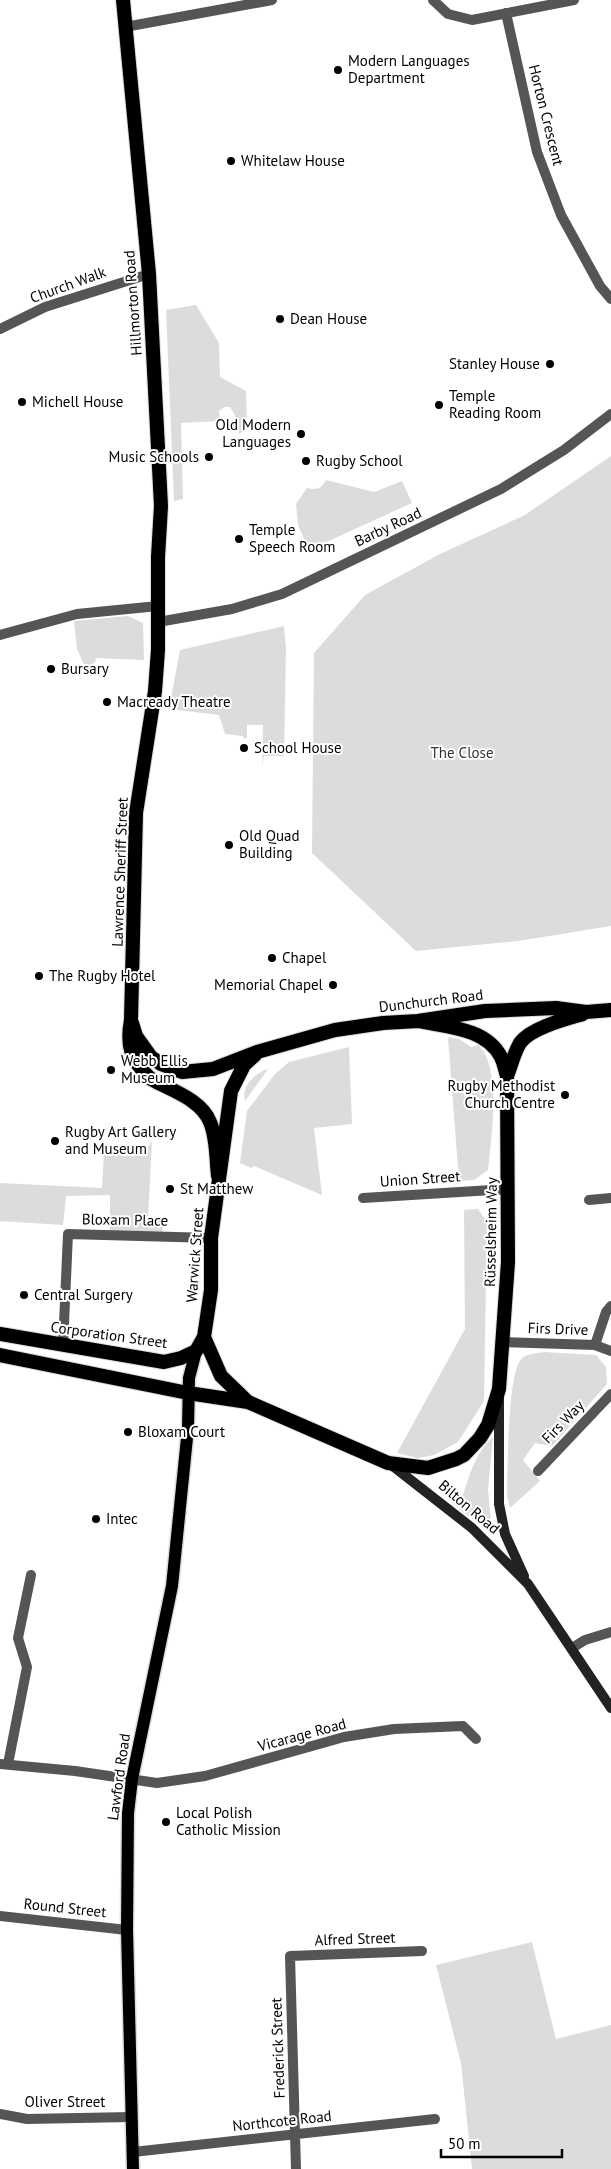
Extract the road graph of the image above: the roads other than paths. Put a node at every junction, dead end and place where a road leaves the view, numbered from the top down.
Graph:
1 (123, 0) edge
2 (272, 0) edge
3 (434, 0) edge
4 (574, 0) edge
5 (506, 13) junction
6 (125, 27) junction
7 (148, 274) junction
8 (611, 299) edge
9 (0, 329) edge
10 (611, 414) edge
11 (158, 606) junction
12 (158, 622) junction
13 (0, 635) edge
14 (611, 1010) edge
15 (586, 1012) junction
16 (131, 1020) junction
17 (418, 1021) junction
18 (257, 1052) junction
19 (507, 1076) junction
20 (218, 1176) junction
21 (508, 1189) junction
22 (363, 1198) dead end
23 (611, 1198) edge
24 (589, 1200) dead end
25 (211, 1238) junction
26 (611, 1306) edge
27 (0, 1334) edge
28 (204, 1337) junction
29 (503, 1342) junction
30 (595, 1345) junction
31 (63, 1346) junction
32 (196, 1351) junction
33 (611, 1351) edge
34 (0, 1355) edge
35 (499, 1389) junction
36 (188, 1392) junction
37 (611, 1394) edge
38 (248, 1402) junction
39 (388, 1463) junction
40 (538, 1470) dead end
41 (31, 1575) dead end
42 (528, 1584) junction
43 (611, 1632) edge
44 (572, 1648) junction
45 (611, 1708) edge
46 (476, 1739) dead end
47 (4, 1764) edge
48 (132, 1779) junction
49 (0, 1916) edge
50 (127, 1930) junction
51 (422, 1951) dead end
52 (290, 1956) joint
53 (0, 2114) edge
54 (131, 2117) junction
55 (435, 2119) dead end
56 (296, 2134) junction
57 (133, 2152) junction
58 (133, 2169) edge
59 (296, 2169) edge

1 - 6 highway, Hillmorton Road
2 - 6 street
3 - 5 street
4 - 5 street
5 - 8 street, Horton Crescent
6 - 7 highway, Hillmorton Road
7 - 9 street, Church Walk
7 - 11 highway, Hillmorton Road
10 - 12 street, Barby Road
11 - 12 highway, Lawrence Sheriff Street
11 - 13 street
12 - 16 highway, Lawrence Sheriff Street
14 - 15 highway, Dunchurch Road
15 - 17 highway, Dunchurch Road
15 - 19 highway, Rüsselsheim Way
16 - 18 highway, Lawrence Sheriff Street
16 - 20 highway, Lawrence Sheriff Street
17 - 18 highway, Dunchurch Road
17 - 19 highway, Rüsselsheim Way
18 - 20 highway
19 - 21 highway, Rüsselsheim Way
20 - 25 highway, Warwick Street
21 - 22 street, Union Street
21 - 29 highway, Rüsselsheim Way
23 - 24 street
25 - 28 highway, Warwick Street
25 - 31 street, Bloxam Place
26 - 30 street
27 - 31 highway, Corporation Street
28 - 32 highway
28 - 38 highway, Bilton Road
29 - 30 street, Firs Drive
29 - 35 highway, Rüsselsheim Way
30 - 33 street, Firs Drive
31 - 32 highway, Corporation Street
32 - 36 main road
34 - 36 highway
35 - 39 highway, Rüsselsheim Way
35 - 42 main road, Rüsselsheim Way
36 - 38 highway, Bilton Road
36 - 48 main road, Lawford Road
37 - 40 street, Firs Way
38 - 39 highway, Bilton Road
39 - 42 main road, Bilton Road
41 - 47 street
42 - 44 main road, Bilton Road
43 - 44 street
44 - 45 main road, Bilton Road
46 - 48 street, Vicarage Road
47 - 48 street, Vicarage Road
48 - 50 main road, Lawford Road
49 - 50 street, Round Street
50 - 54 main road, Lawford Road
51 - 52 street, Alfred Street
52 - 56 street, Frederick Street
53 - 54 street, Oliver Street
54 - 57 main road, Lawford Road
55 - 56 street, Northcote Road
56 - 57 street, Northcote Road
56 - 59 street, Frederick Street
57 - 58 main road, Lawford Road

